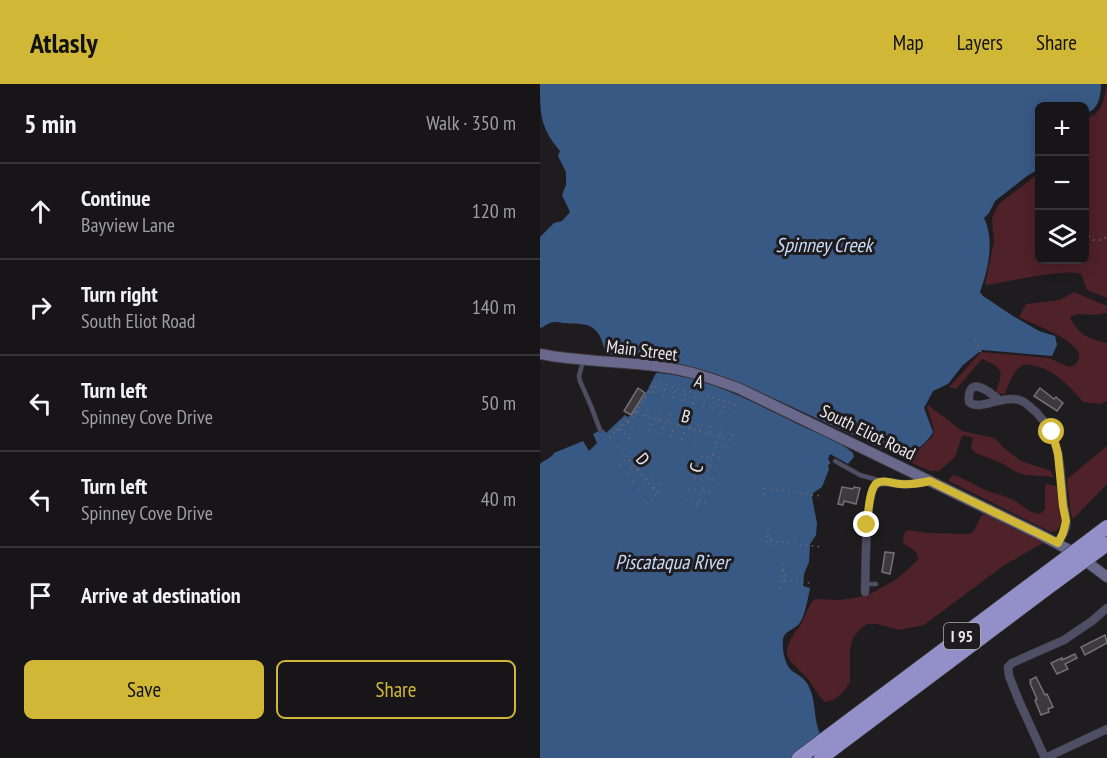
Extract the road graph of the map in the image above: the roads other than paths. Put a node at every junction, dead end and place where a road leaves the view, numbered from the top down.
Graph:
1 (540, 354) edge
2 (583, 360) junction
3 (738, 388) joint
4 (999, 400) dead end
5 (600, 430) dead end
6 (835, 461) dead end
7 (930, 481) junction
8 (883, 482) junction
9 (1107, 527) edge
10 (1058, 543) junction
11 (1107, 544) edge
12 (1107, 577) edge
13 (876, 584) dead end
14 (865, 588) joint
15 (1107, 608) edge
16 (1107, 729) edge
17 (799, 758) edge
18 (821, 758) edge
19 (1045, 758) edge

1 - 2 main road, Main Street
2 - 3 main road, Main Street
2 - 5 lane
3 - 7 main road, South Eliot Road
4 - 10 street
6 - 8 lane
7 - 8 street
7 - 10 main road, South Eliot Road
8 - 14 street
9 - 17 highway, I 95, bridge
10 - 12 main road, South Eliot Road
11 - 18 highway, I 95, bridge
13 - 14 lane
15 - 19 street
16 - 19 street

